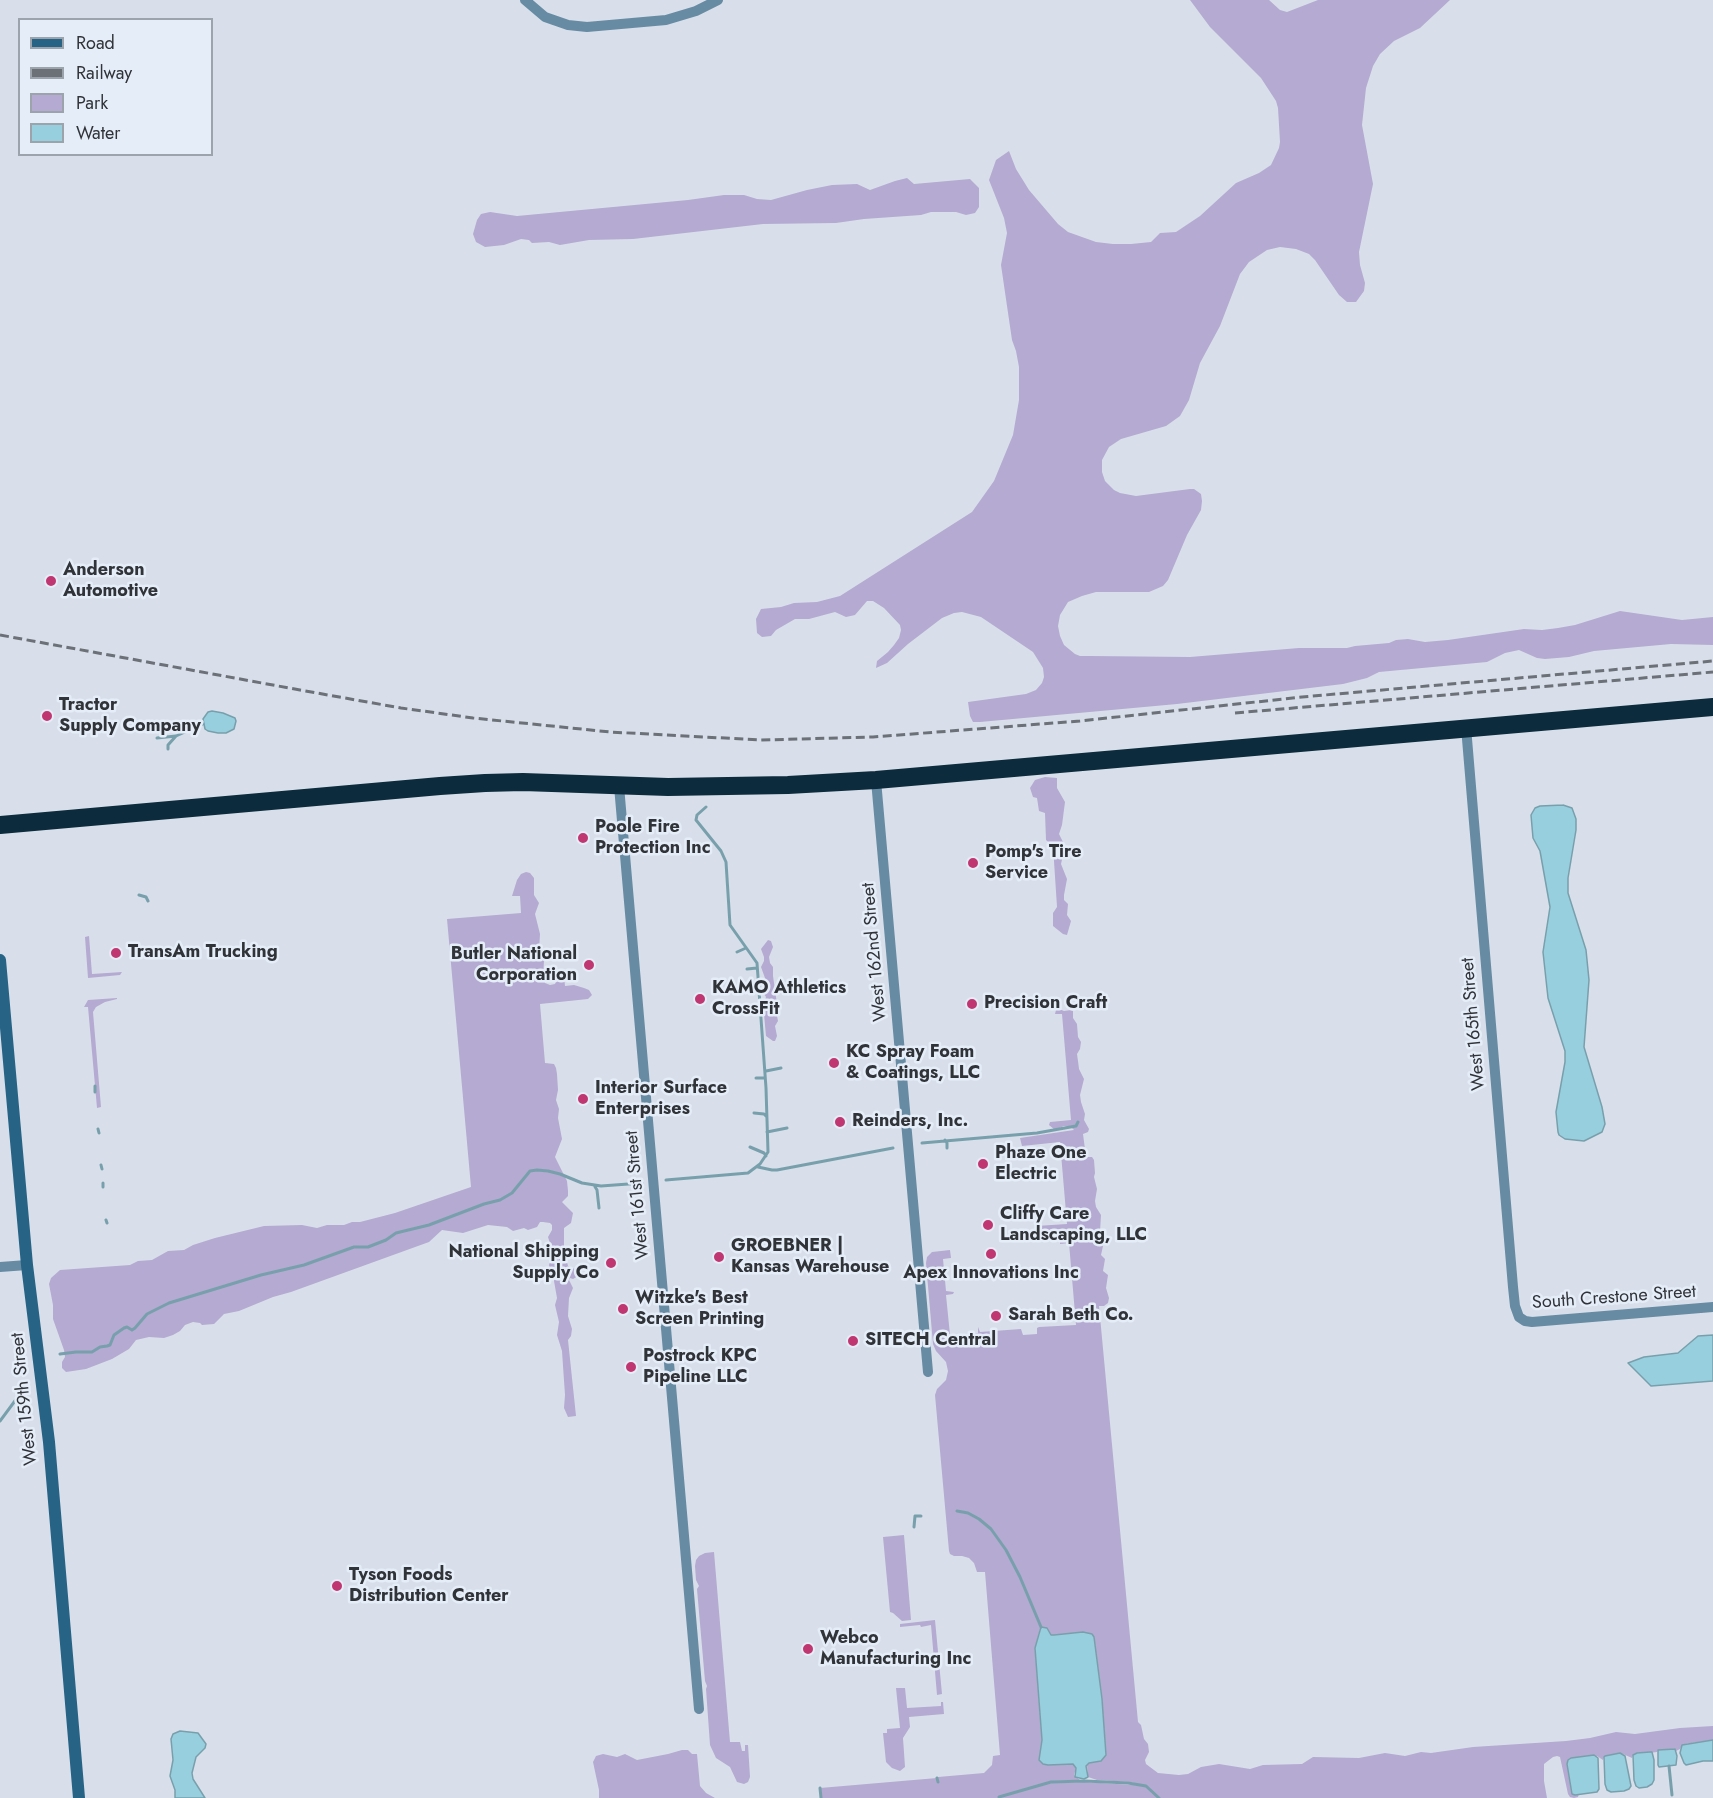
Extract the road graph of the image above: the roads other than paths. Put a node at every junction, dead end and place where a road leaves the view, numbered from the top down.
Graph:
1 (718, 0) edge
2 (529, 4) edge
3 (1713, 706) edge
4 (1466, 727) junction
5 (876, 780) junction
6 (619, 786) junction
7 (0, 825) edge
8 (0, 960) edge
9 (27, 1265) junction
10 (0, 1267) edge
11 (1713, 1307) edge
12 (1519, 1317) joint
13 (928, 1372) dead end
14 (699, 1709) dead end
15 (79, 1798) edge

1 - 2 street
3 - 4 highway
4 - 5 highway
4 - 12 street, West 165th Street
5 - 6 highway
5 - 13 street, West 162nd Street
6 - 7 highway
6 - 14 street, West 161st Street
8 - 9 street, West 159th Street
9 - 10 street
9 - 15 street, West 159th Street
11 - 12 street, South Crestone Street

